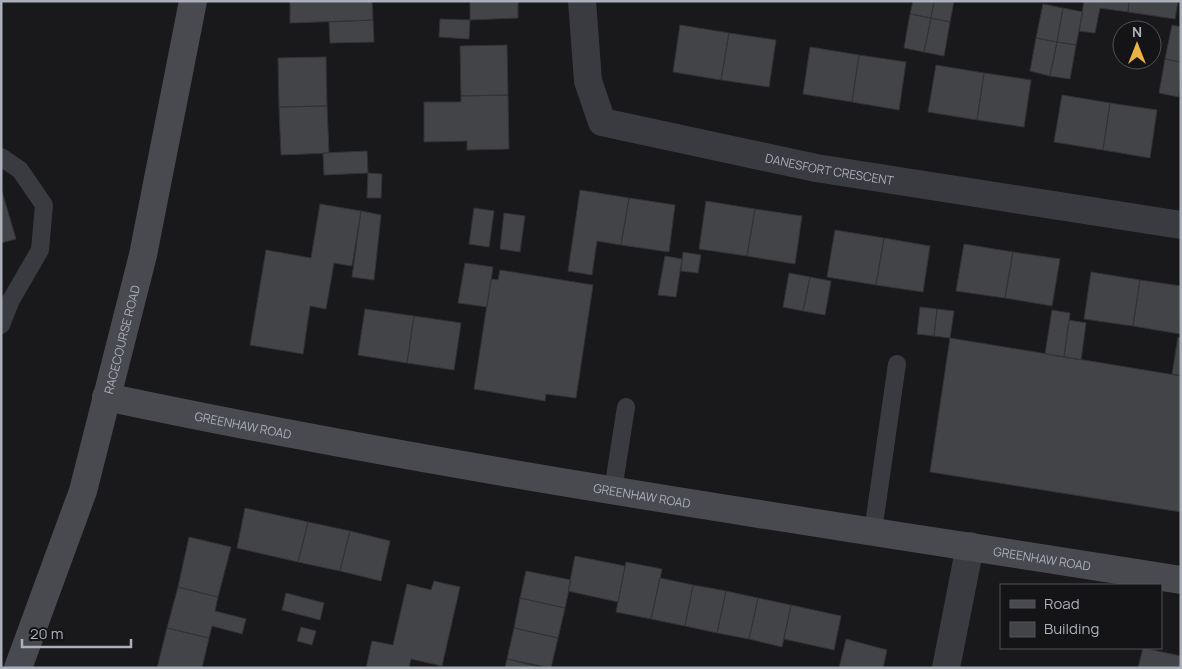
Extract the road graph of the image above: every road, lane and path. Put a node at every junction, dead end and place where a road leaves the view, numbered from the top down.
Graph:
1 (193, 1) edge
2 (582, 1) edge
3 (1, 157) edge
4 (1181, 225) edge
5 (1, 325) edge
6 (897, 364) dead end
7 (106, 397) junction
8 (626, 407) dead end
9 (613, 490) junction
10 (873, 531) junction
11 (970, 546) junction
12 (1181, 580) edge
13 (18, 668) edge
14 (946, 668) edge

1 - 7 main road, RACECOURSE ROAD
2 - 4 street, DANESFORT CRESCENT
3 - 5 lane
6 - 10 lane
7 - 9 main road, GREENHAW ROAD
7 - 13 main road, RACECOURSE ROAD
8 - 9 lane
9 - 10 main road, GREENHAW ROAD
10 - 11 main road, GREENHAW ROAD
11 - 12 main road, GREENHAW ROAD
11 - 14 street

